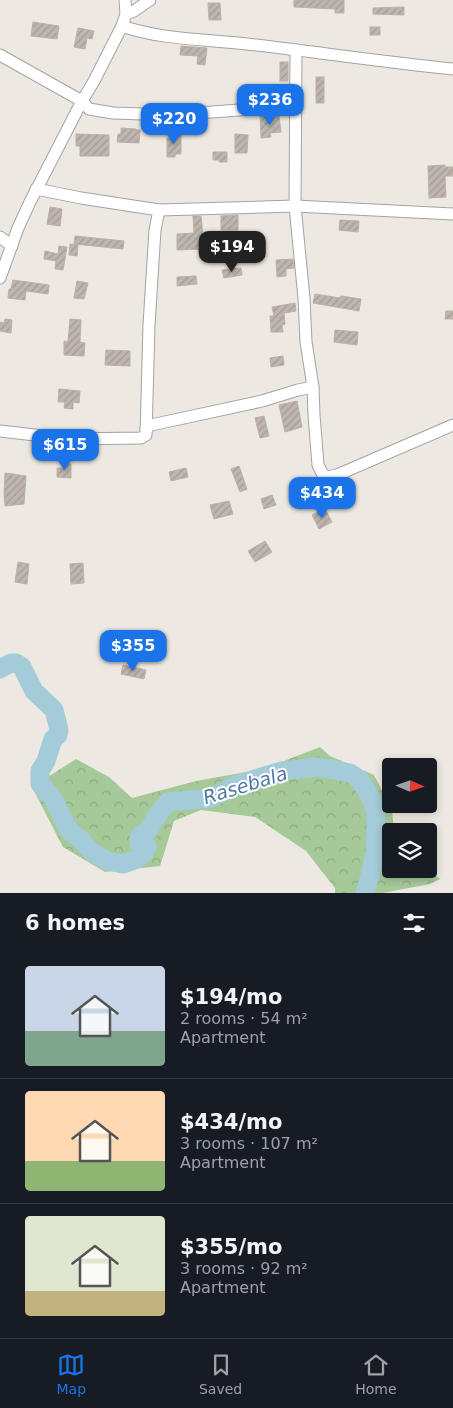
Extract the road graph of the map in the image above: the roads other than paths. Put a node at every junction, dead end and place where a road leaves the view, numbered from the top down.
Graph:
1 (125, 0) edge
2 (150, 0) edge
3 (126, 14) junction
4 (122, 26) junction
5 (296, 50) junction
6 (0, 55) edge
7 (453, 69) edge
8 (82, 101) junction
9 (296, 108) junction
10 (36, 189) junction
11 (295, 206) junction
12 (158, 210) junction
13 (453, 214) edge
14 (0, 237) edge
15 (12, 246) junction
16 (0, 278) edge
17 (313, 388) junction
18 (453, 425) edge
19 (146, 429) junction
20 (0, 431) edge

1 - 3 street
2 - 3 street
3 - 4 street
4 - 5 street
4 - 8 street
5 - 7 street
5 - 9 street
6 - 8 street
8 - 9 street
8 - 10 street
9 - 11 street
10 - 12 street
10 - 15 street
11 - 12 street
11 - 13 street
11 - 17 street
12 - 19 street
14 - 15 street
15 - 16 street
17 - 18 street
17 - 19 street
19 - 20 street

